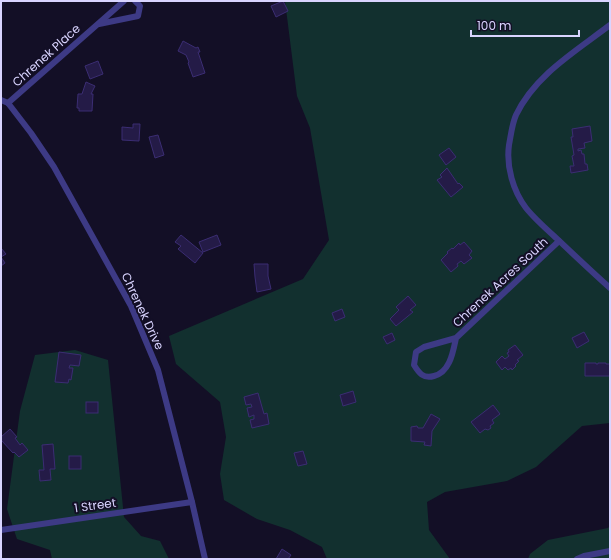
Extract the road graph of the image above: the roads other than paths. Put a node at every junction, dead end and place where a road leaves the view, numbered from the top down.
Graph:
1 (124, 1) edge
2 (135, 1) edge
3 (98, 24) junction
4 (610, 26) edge
5 (1, 100) edge
6 (8, 104) junction
7 (559, 241) junction
8 (610, 288) edge
9 (456, 338) junction
10 (192, 502) junction
11 (1, 530) edge
12 (610, 551) edge
13 (205, 559) edge
14 (577, 559) edge

1 - 3 street, Chrenek Place
2 - 3 street, Chrenek Place
3 - 6 street, Chrenek Place
4 - 7 street, Chrenek Acres South
5 - 6 street, Chrenek Drive
6 - 10 street, Chrenek Drive
7 - 8 street, Chrenek Acres South
7 - 9 street, Chrenek Acres South
9 - 9 street, Chrenek Acres South
10 - 11 street, 1 Street
10 - 13 street, Chrenek Drive
12 - 14 street

